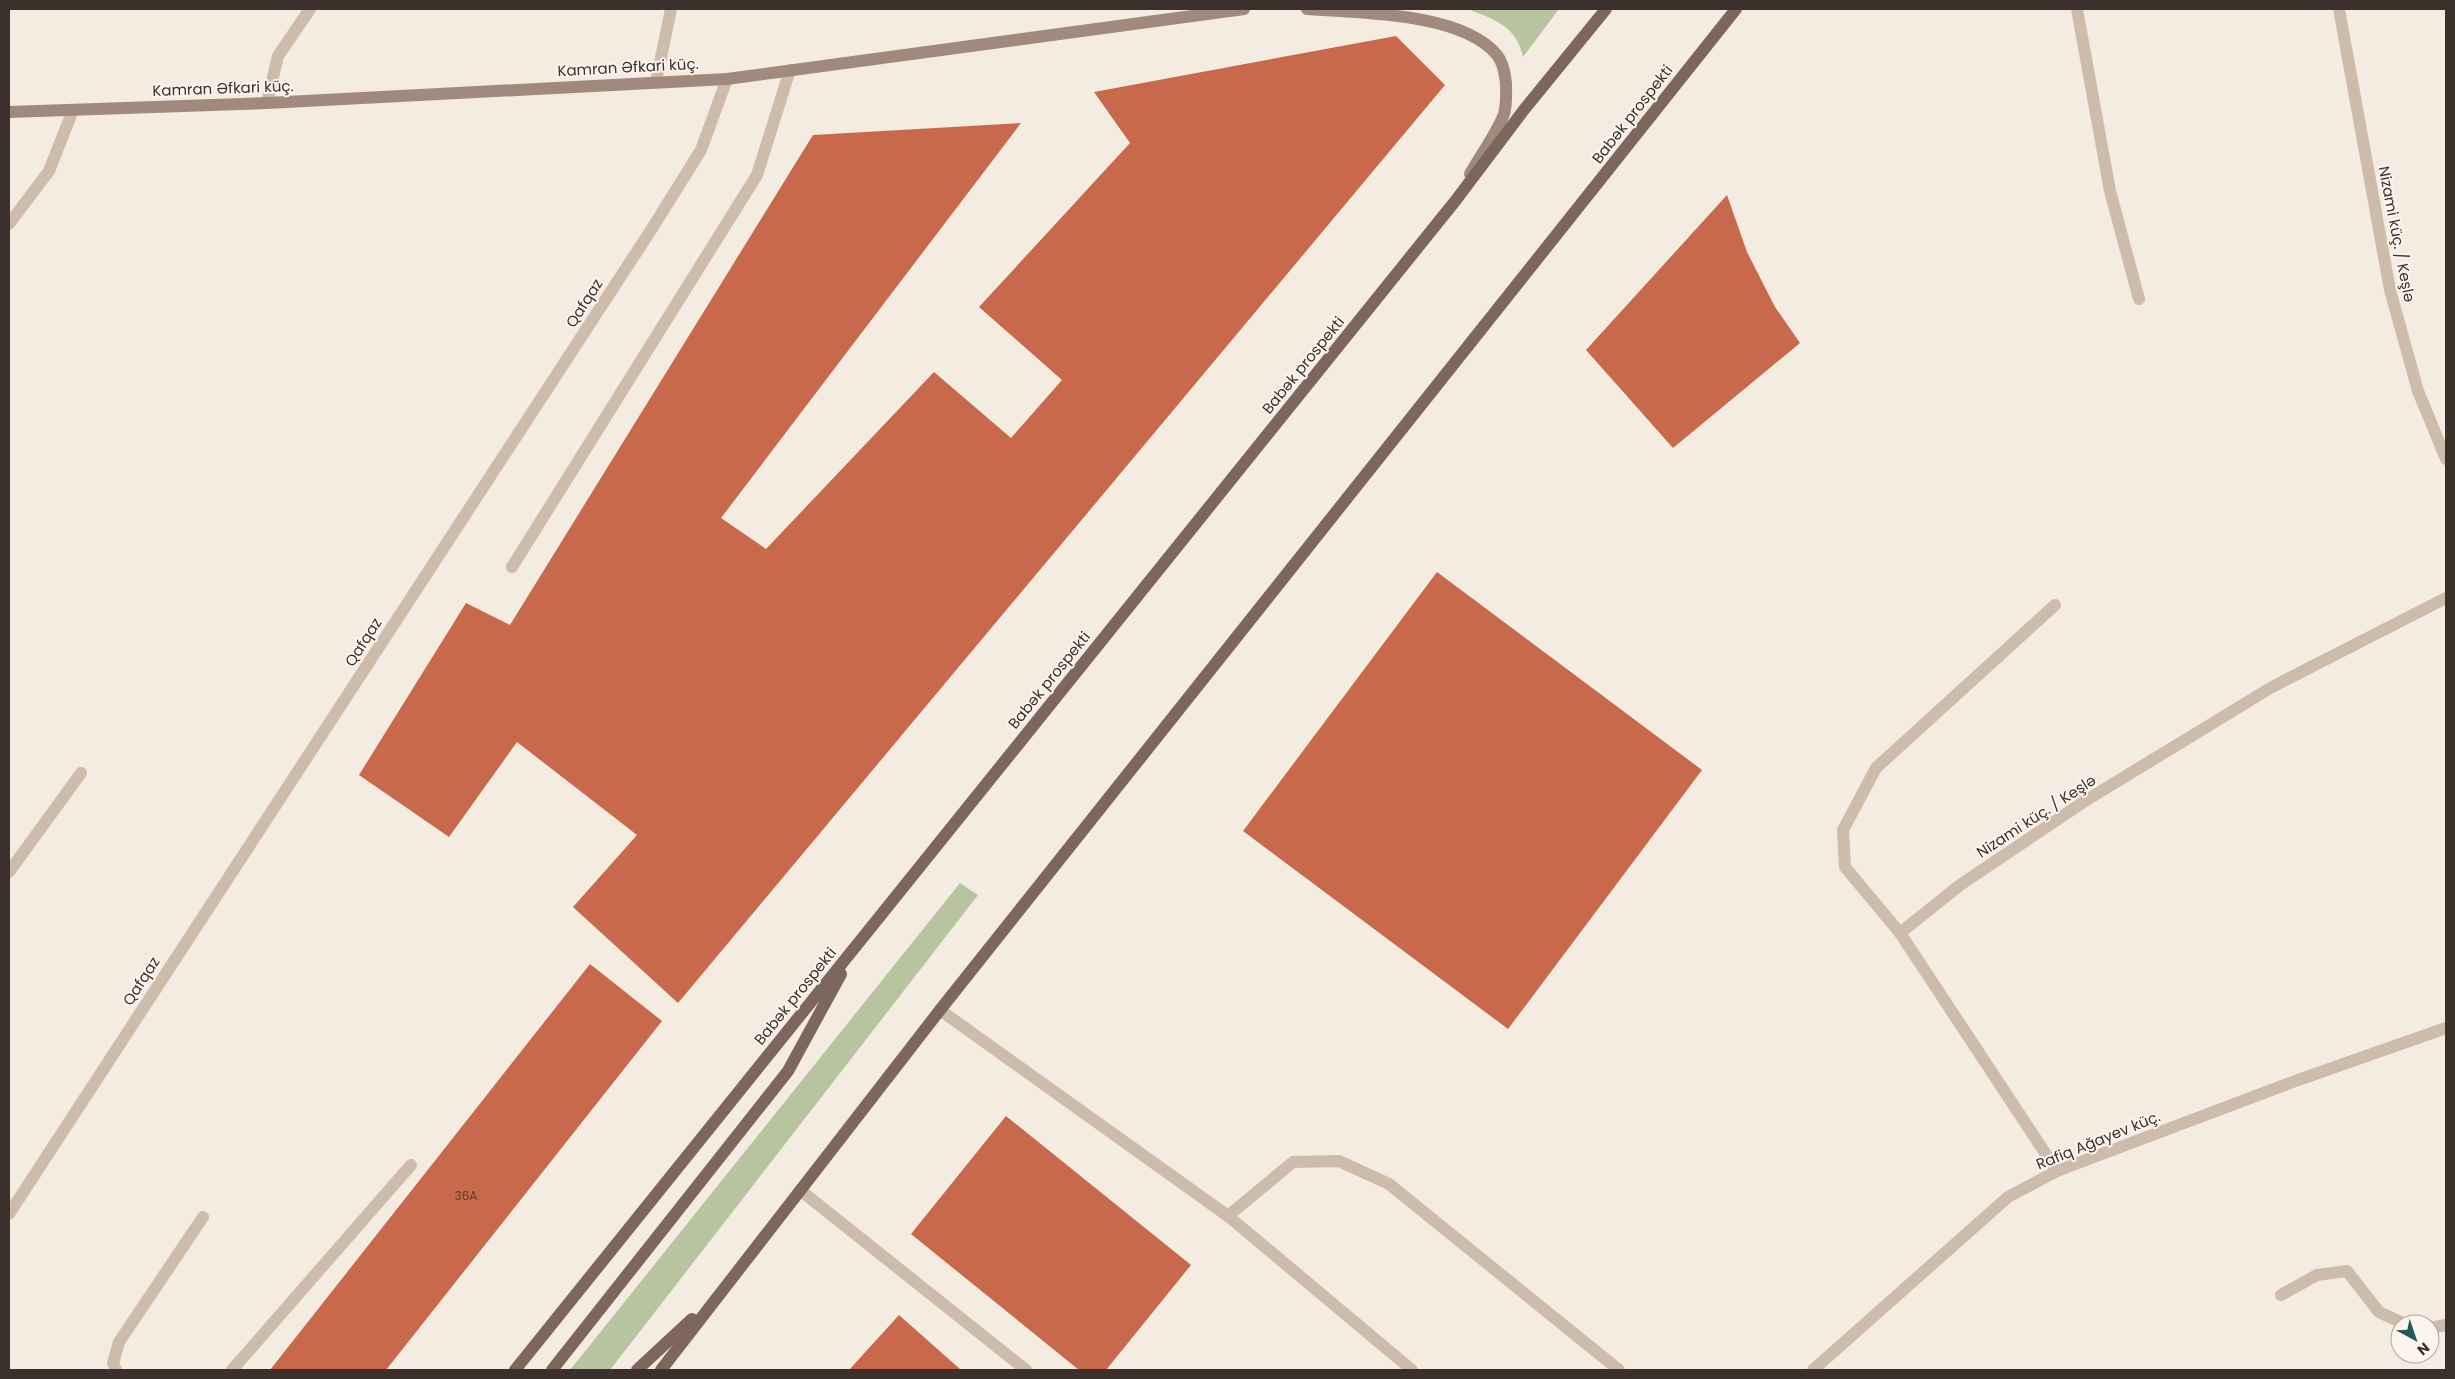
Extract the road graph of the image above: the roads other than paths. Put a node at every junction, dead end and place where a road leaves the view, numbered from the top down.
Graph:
1 (310, 9) edge
2 (671, 9) edge
3 (1244, 9) edge
4 (1307, 9) edge
5 (1606, 9) edge
6 (1736, 9) edge
7 (2078, 9) edge
8 (2339, 9) edge
9 (790, 70) junction
10 (727, 79) junction
11 (656, 82) junction
12 (267, 103) junction
13 (73, 110) junction
14 (9, 112) edge
15 (1456, 200) junction
16 (9, 224) edge
17 (2139, 299) dead end
18 (2446, 458) edge
19 (512, 567) dead end
20 (2446, 598) edge
21 (2055, 605) dead end
22 (82, 772) dead end
23 (9, 872) edge
24 (1900, 933) junction
25 (858, 943) junction
26 (940, 1010) junction
27 (2446, 1028) edge
28 (411, 1165) dead end
29 (2057, 1171) junction
30 (800, 1190) junction
31 (9, 1214) edge
32 (1228, 1216) junction
33 (203, 1217) dead end
34 (718, 1295) junction
35 (2281, 1295) dead end
36 (2390, 1317) edge
37 (116, 1370) edge
38 (232, 1370) edge
39 (515, 1370) edge
40 (552, 1370) edge
41 (637, 1370) edge
42 (661, 1370) edge
43 (1026, 1370) edge
44 (1412, 1370) edge
45 (1619, 1370) edge
46 (1813, 1370) edge

1 - 12 street
2 - 11 street
3 - 9 street, Kamran Əfkari küç.
4 - 15 street
5 - 15 main road, Babək prospekti
6 - 26 main road, Babək prospekti
7 - 17 street
8 - 18 street, Nizami küç. / Keşlə
9 - 10 street, Kamran Əfkari küç.
9 - 19 street
10 - 11 street, Kamran Əfkari küç.
10 - 31 street, Qafqaz
11 - 12 street, Kamran Əfkari küç.
12 - 13 street, Kamran Əfkari küç.
13 - 14 street, Kamran Əfkari küç.
13 - 16 street
15 - 25 main road, Babək prospekti
20 - 24 street, Nizami küç. / Keşlə
21 - 24 street
22 - 23 street
24 - 29 street
25 - 39 main road, Babək prospekti
25 - 40 main road
26 - 30 main road, Babək prospekti
26 - 32 street
27 - 29 street, Rafiq Ağayev küç.
28 - 38 street
29 - 46 street, Rafiq Ağayev küç.
30 - 34 main road, Babək prospekti
30 - 43 street
32 - 44 street
32 - 45 street
33 - 37 street
34 - 41 main road
34 - 42 main road, Babək prospekti
35 - 36 street

